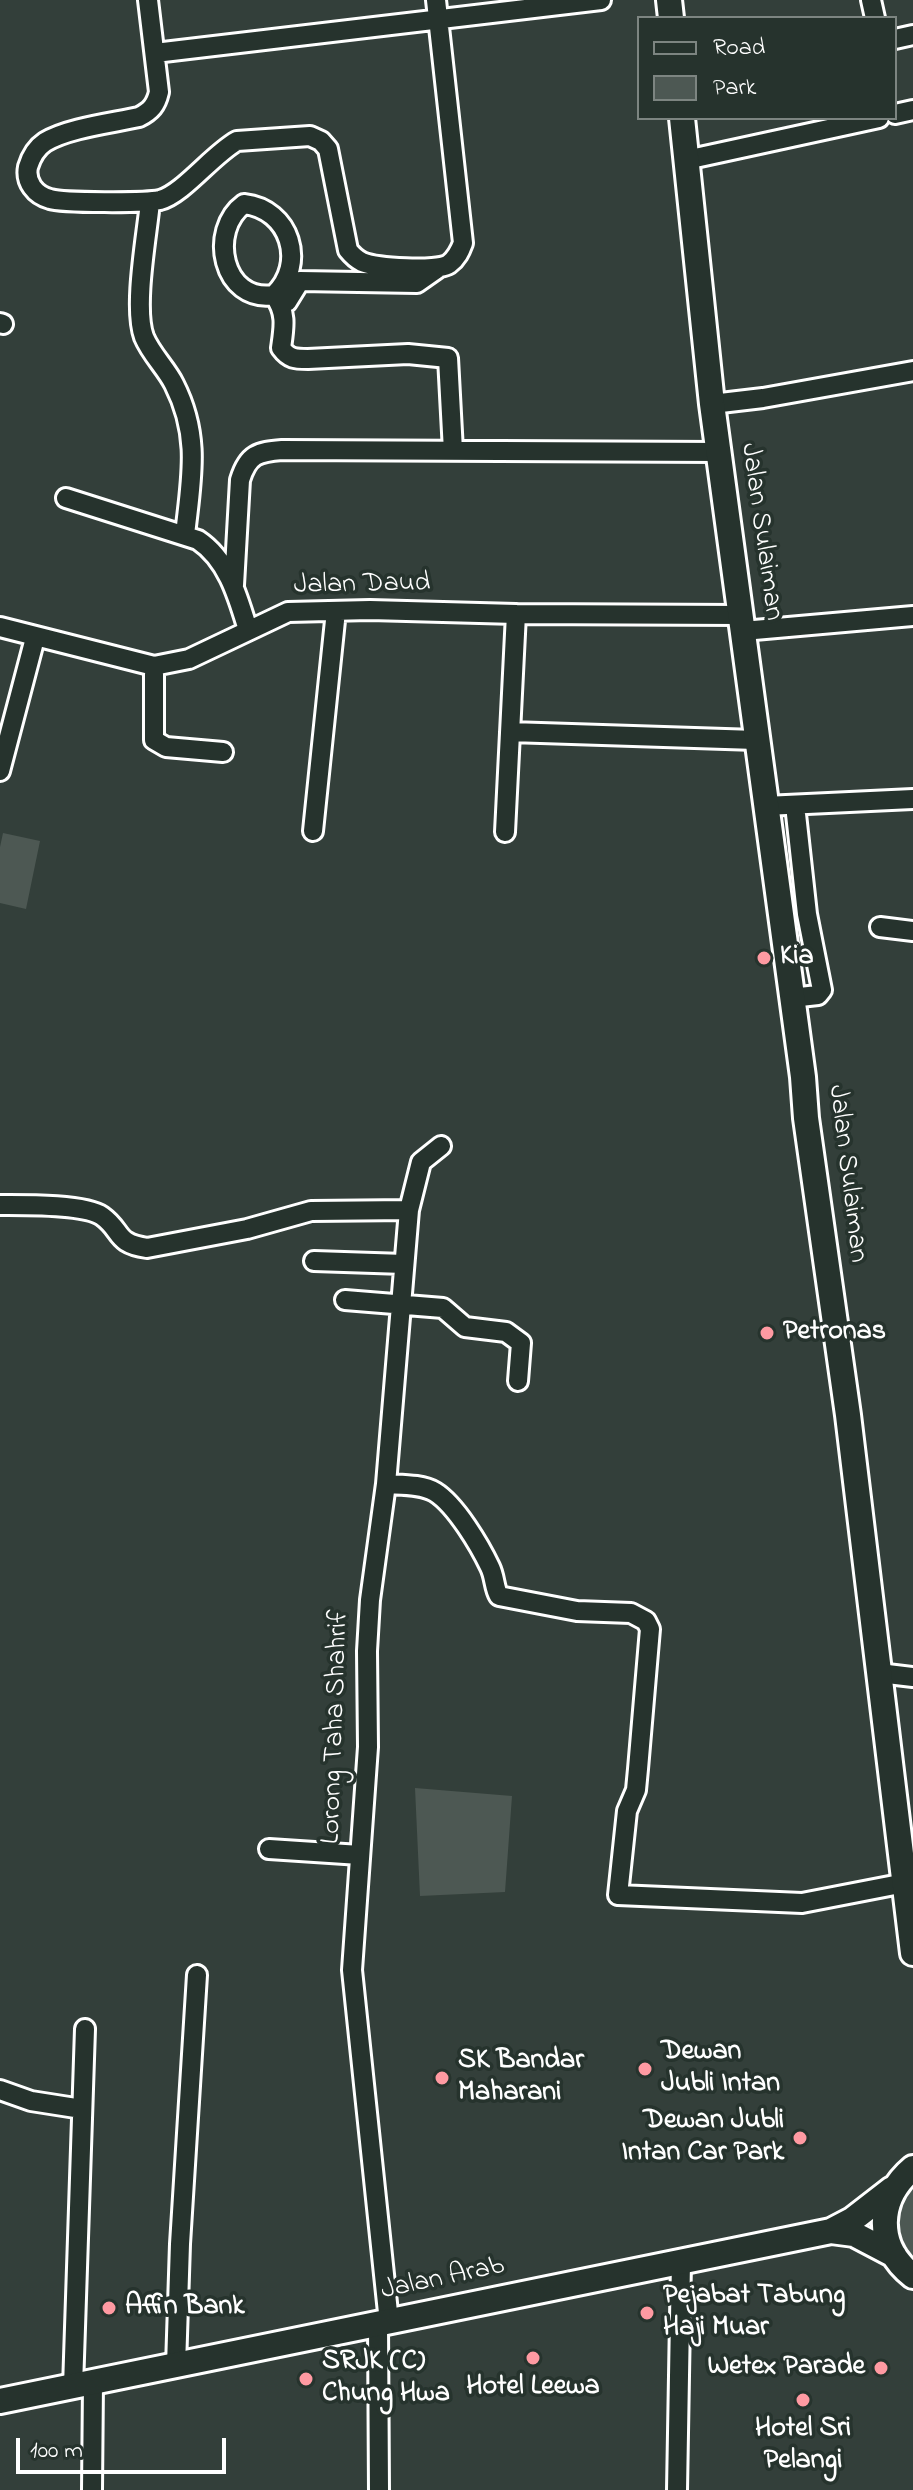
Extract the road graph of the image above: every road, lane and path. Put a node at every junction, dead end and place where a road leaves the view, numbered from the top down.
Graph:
1 (148, 0) edge
2 (436, 0) edge
3 (601, 0) edge
4 (532, 4) edge
5 (438, 19) junction
6 (155, 53) junction
7 (682, 120) edge
8 (870, 120) edge
9 (686, 160) junction
10 (150, 202) junction
11 (437, 269) junction
12 (279, 301) junction
13 (913, 371) edge
14 (712, 404) junction
15 (453, 451) junction
16 (719, 452) junction
17 (66, 498) dead end
18 (185, 535) junction
19 (234, 585) junction
20 (336, 611) junction
21 (516, 614) junction
22 (913, 616) edge
23 (742, 623) junction
24 (0, 627) edge
25 (248, 630) junction
26 (35, 638) junction
27 (154, 666) junction
28 (510, 732) junction
29 (756, 740) junction
30 (223, 752) dead end
31 (0, 771) edge
32 (913, 799) edge
33 (795, 805) junction
34 (765, 806) junction
35 (313, 831) dead end
36 (505, 832) dead end
37 (779, 914) junction
38 (807, 914) junction
39 (880, 927) dead end
40 (913, 931) edge
41 (791, 998) junction
42 (441, 1146) dead end
43 (0, 1205) edge
44 (409, 1210) junction
45 (314, 1261) dead end
46 (404, 1264) junction
47 (345, 1300) dead end
48 (400, 1304) junction
49 (518, 1381) dead end
50 (386, 1484) junction
51 (879, 1673) junction
52 (913, 1677) edge
53 (269, 1849) dead end
54 (360, 1855) junction
55 (905, 1883) junction
56 (913, 1953) edge
57 (197, 1975) dead end
58 (85, 2029) dead end
59 (0, 2090) edge
60 (82, 2109) junction
61 (906, 2174) edge
62 (831, 2231) junction
63 (894, 2255) junction
64 (681, 2262) junction
65 (913, 2276) edge
66 (384, 2323) junction
67 (176, 2366) junction
68 (83, 2385) junction
69 (0, 2401) edge
70 (92, 2490) edge
71 (379, 2490) edge
72 (677, 2490) edge

1 - 6 street
2 - 5 street
3 - 4 street
4 - 5 street
5 - 6 street
5 - 11 street
6 - 10 street
7 - 9 main road, Jalan Sulaiman
8 - 9 street
9 - 14 main road, Jalan Sulaiman
10 - 11 street
10 - 18 street
11 - 12 street
12 - 12 street
12 - 15 street
13 - 14 street
14 - 16 main road, Jalan Sulaiman
15 - 16 street
15 - 19 street
16 - 23 main road, Jalan Sulaiman
17 - 18 street
18 - 19 street
19 - 25 street
20 - 21 street, Jalan Daud
20 - 25 street, Jalan Daud
20 - 35 street
21 - 23 street, Jalan Daud
21 - 28 street
22 - 23 street, Jalan Daud
23 - 29 main road, Jalan Sulaiman
24 - 26 street, Jalan Daud
25 - 27 street, Jalan Daud
26 - 27 street, Jalan Daud
26 - 31 street
27 - 30 street
28 - 29 street
28 - 36 street
29 - 34 main road, Jalan Sulaiman
32 - 33 street
33 - 34 street
33 - 38 street
34 - 37 main road, Jalan Sulaiman
37 - 38 street
37 - 41 main road, Jalan Sulaiman
38 - 41 street
39 - 40 street
41 - 51 main road, Jalan Sulaiman
42 - 44 street, Lorong Taha Shahrif
43 - 44 street
44 - 46 street, Lorong Taha Shahrif
45 - 46 street
46 - 48 street, Lorong Taha Shahrif
47 - 48 street
48 - 49 street
48 - 50 street, Lorong Taha Shahrif
50 - 54 street, Lorong Taha Shahrif
50 - 55 street
51 - 52 street
51 - 55 main road, Jalan Sulaiman
53 - 54 street
54 - 66 street, Lorong Taha Shahrif
55 - 56 main road, Jalan Sulaiman
57 - 67 street
58 - 60 street
59 - 60 street
60 - 68 street
61 - 62 main road
61 - 63 main road
62 - 63 main road, Jalan Arab
62 - 64 main road, Jalan Arab
63 - 65 main road
64 - 66 main road, Jalan Arab
64 - 72 street
66 - 67 main road, Jalan Arab
66 - 71 street, Lorong Taha Shahrif
67 - 68 main road, Jalan Arab
68 - 69 main road, Jalan Arab
68 - 70 street

